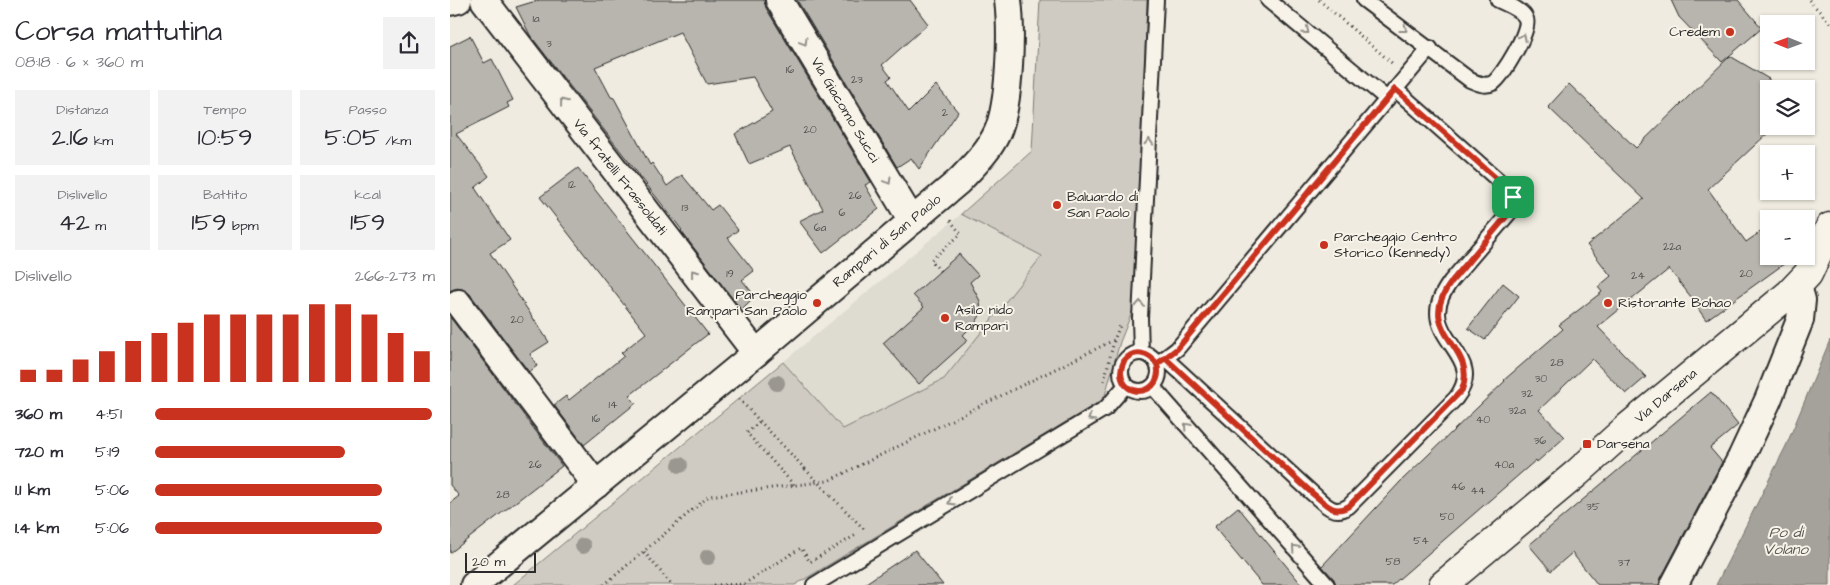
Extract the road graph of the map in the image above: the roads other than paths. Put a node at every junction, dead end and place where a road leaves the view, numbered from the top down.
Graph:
1 (458, 0) edge
2 (484, 0) edge
3 (779, 0) edge
4 (1008, 0) edge
5 (1156, 0) edge
6 (1268, 0) edge
7 (1364, 0) edge
8 (1498, 0) edge
9 (450, 2) edge
10 (1430, 48) junction
11 (1391, 94) junction
12 (912, 221) junction
13 (1830, 227) edge
14 (1798, 286) junction
15 (458, 303) dead end
16 (756, 353) junction
17 (1141, 353) junction
18 (1161, 361) junction
19 (1126, 385) junction
20 (1153, 386) junction
21 (596, 485) junction
22 (474, 585) edge
23 (814, 585) edge
24 (1327, 585) edge
25 (1443, 585) edge
26 (1674, 585) edge

1 - 9 street
16 -> 2 street, Via fratelli Frassoldati
3 -> 12 street, Via Giacomo Succi
4 - 12 street, Rampari di San Paolo
17 -> 5 lane
6 -> 11 lane
7 -> 10 lane
10 -> 8 lane
10 - 11 lane
11 - 18 lane
11 - 18 lane
12 - 16 street, Rampari di San Paolo
13 - 14 main road, Via Darsena
14 - 25 main road, Via Darsena
14 - 26 street
15 - 21 street
16 - 21 street, Rampari di San Paolo
17 - 18 lane
17 - 19 lane
18 - 20 lane
19 - 20 lane
19 -> 23 lane
24 -> 20 lane
21 - 22 street, Rampari di San Paolo

